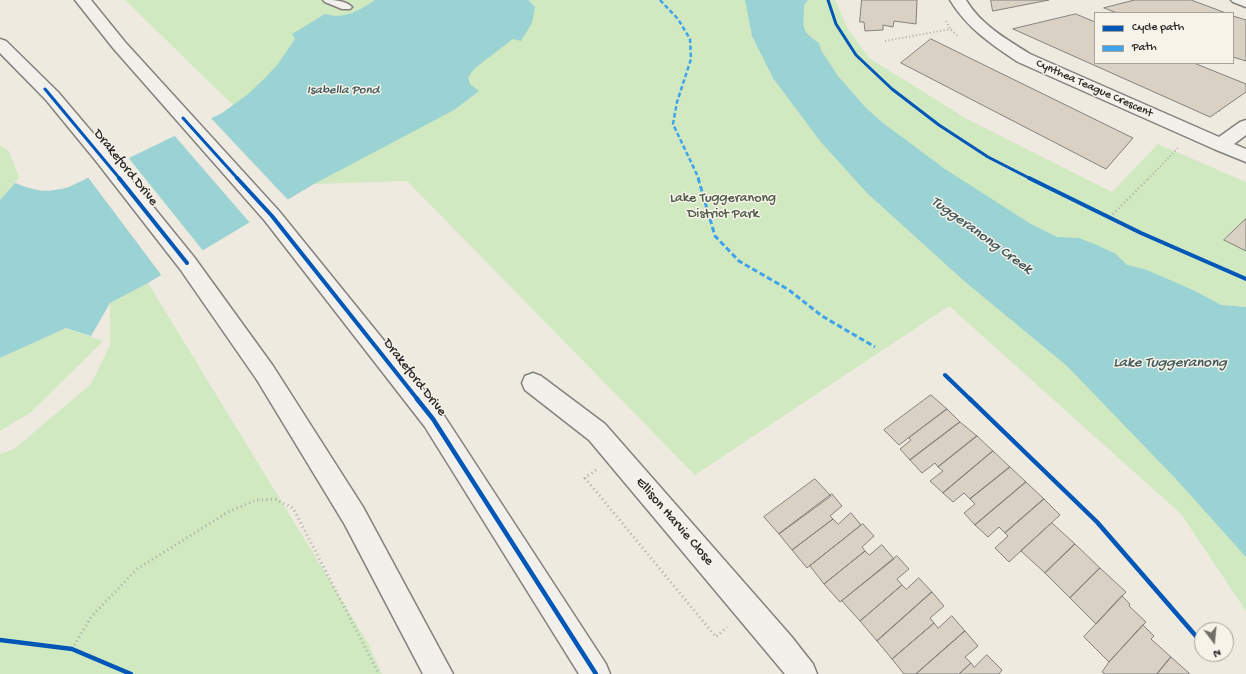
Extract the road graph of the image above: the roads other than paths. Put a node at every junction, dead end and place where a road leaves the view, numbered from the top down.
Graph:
1 (83, 0) edge
2 (329, 0) edge
3 (958, 0) edge
4 (1237, 0) edge
5 (1246, 3) edge
6 (346, 8) dead end
7 (0, 44) edge
8 (1246, 126) edge
9 (1220, 145) junction
10 (1246, 156) edge
11 (533, 383) dead end
12 (439, 674) edge
13 (596, 674) edge
14 (803, 674) edge

1 - 13 main road, Drakeford Drive
2 - 6 lane
3 - 9 main road, Cynthea Teague Crescent
4 - 5 lane
7 - 12 main road, Drakeford Drive
8 - 9 main road
9 - 10 main road, Cynthea Teague Crescent
11 - 14 main road, Ellison Harvie Close

